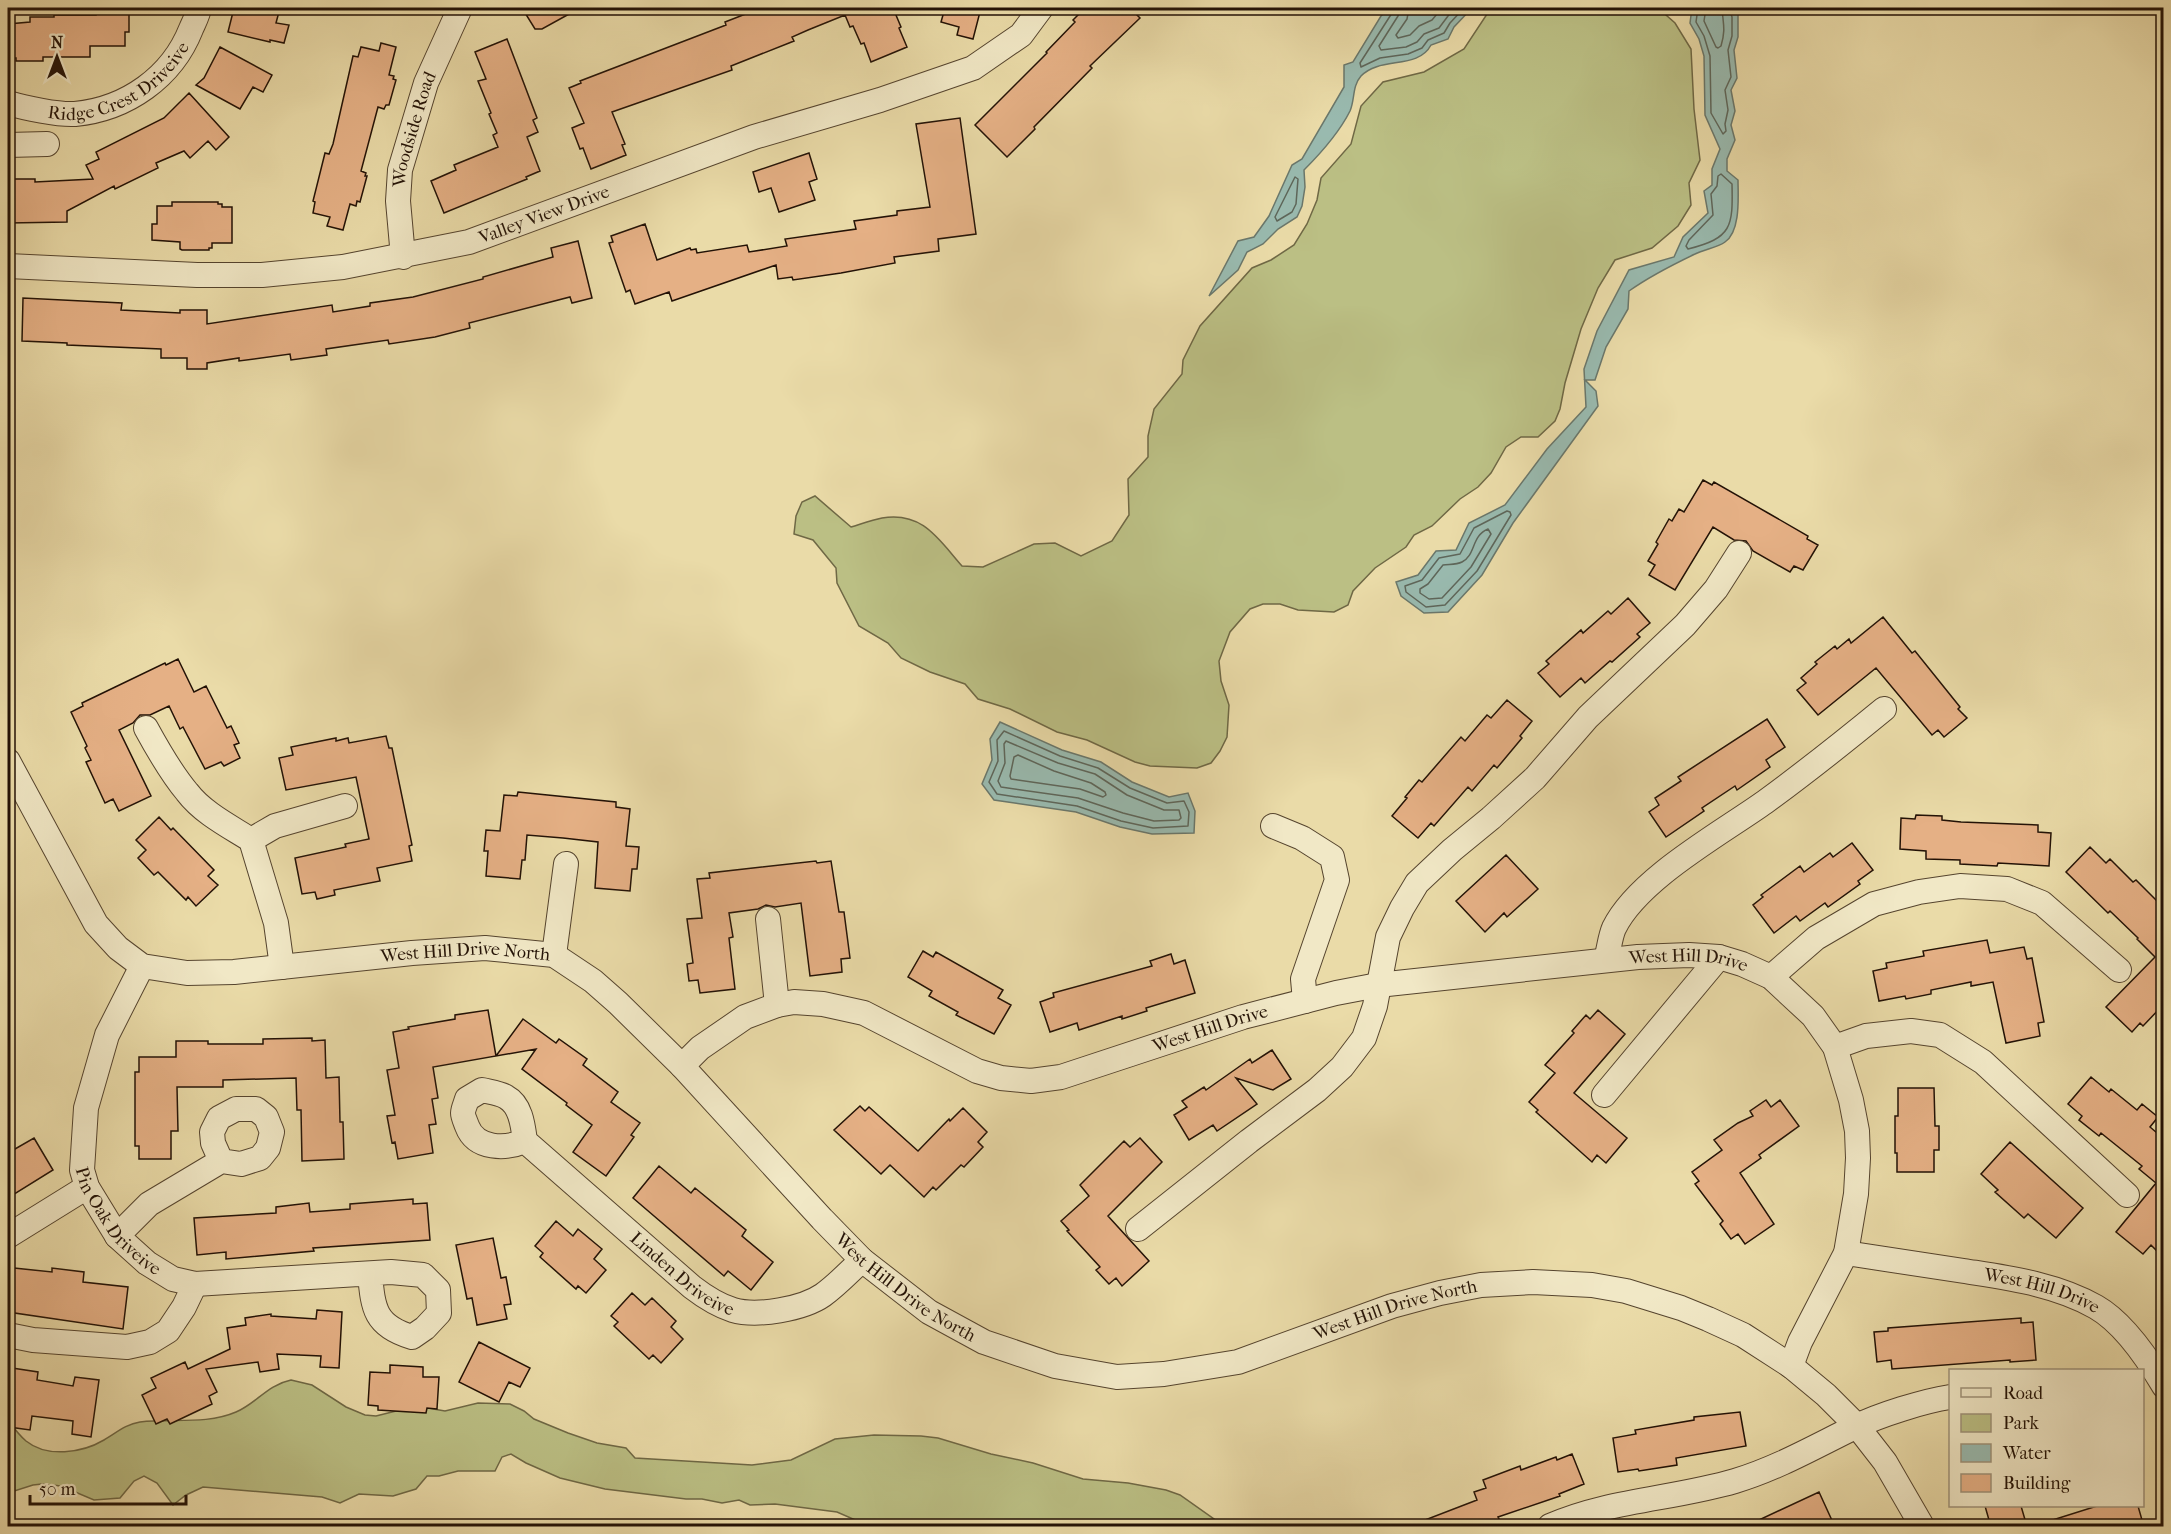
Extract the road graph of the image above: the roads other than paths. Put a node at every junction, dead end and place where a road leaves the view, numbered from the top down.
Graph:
1 (199, 8) edge
2 (460, 8) edge
3 (1041, 8) edge
4 (8, 103) edge
5 (47, 144) dead end
6 (8, 145) edge
7 (403, 257) junction
8 (8, 266) edge
9 (1739, 554) dead end
10 (1884, 709) dead end
11 (146, 728) dead end
12 (8, 761) edge
13 (345, 806) dead end
14 (1273, 826) dead end
15 (252, 840) junction
16 (566, 864) dead end
17 (768, 919) dead end
18 (554, 955) junction
19 (1719, 957) junction
20 (1606, 959) junction
21 (142, 966) junction
22 (282, 967) junction
23 (2119, 970) dead end
24 (1771, 978) junction
25 (1378, 986) junction
26 (1305, 1001) junction
27 (777, 1005) junction
28 (1835, 1047) junction
29 (682, 1066) junction
30 (1604, 1095) dead end
31 (525, 1141) dead end
32 (221, 1161) dead end
33 (87, 1186) junction
34 (2127, 1195) dead end
35 (1138, 1229) dead end
36 (8, 1236) edge
37 (117, 1236) junction
38 (1846, 1253) junction
39 (862, 1260) junction
40 (370, 1274) dead end
41 (195, 1284) junction
42 (8, 1335) edge
43 (1791, 1366) junction
44 (2163, 1386) edge
45 (1949, 1397) edge
46 (1857, 1426) junction
47 (1550, 1527) edge
48 (1922, 1527) edge

1 - 4 street, Ridge Crest Driveive
2 - 7 street, Woodside Road
3 - 7 street, Valley View Drive
5 - 6 street
7 - 8 street, Valley View Drive
9 - 25 street
10 - 20 street
11 - 15 street
12 - 21 street, West Hill Drive North
13 - 15 street
14 - 26 street
15 - 22 street
16 - 18 street
17 - 27 street
18 - 22 street, West Hill Drive North
18 - 29 street, West Hill Drive North
19 - 20 street, West Hill Drive
19 - 24 street, West Hill Drive
19 - 30 street
20 - 25 street, West Hill Drive
21 - 22 street, West Hill Drive North
21 - 33 street, Pin Oak Driveive
23 - 24 street, West Hill Drive
24 - 28 street, West Hill Drive
25 - 26 street, West Hill Drive
25 - 35 street
26 - 27 street, West Hill Drive
27 - 29 street, West Hill Drive
28 - 34 street
28 - 38 street, West Hill Drive
29 - 39 street, West Hill Drive North
31 - 39 street, Linden Driveive
32 - 37 street
33 - 36 street
33 - 37 street, Pin Oak Driveive
37 - 41 street, Pin Oak Driveive
38 - 43 street, West Hill Drive
38 - 44 street, West Hill Drive
39 - 43 street, West Hill Drive North
40 - 41 street, Pin Oak Driveive
41 - 42 street
43 - 46 street, West Hill Drive North
45 - 46 street
46 - 47 street
46 - 48 street, West Hill Drive North

